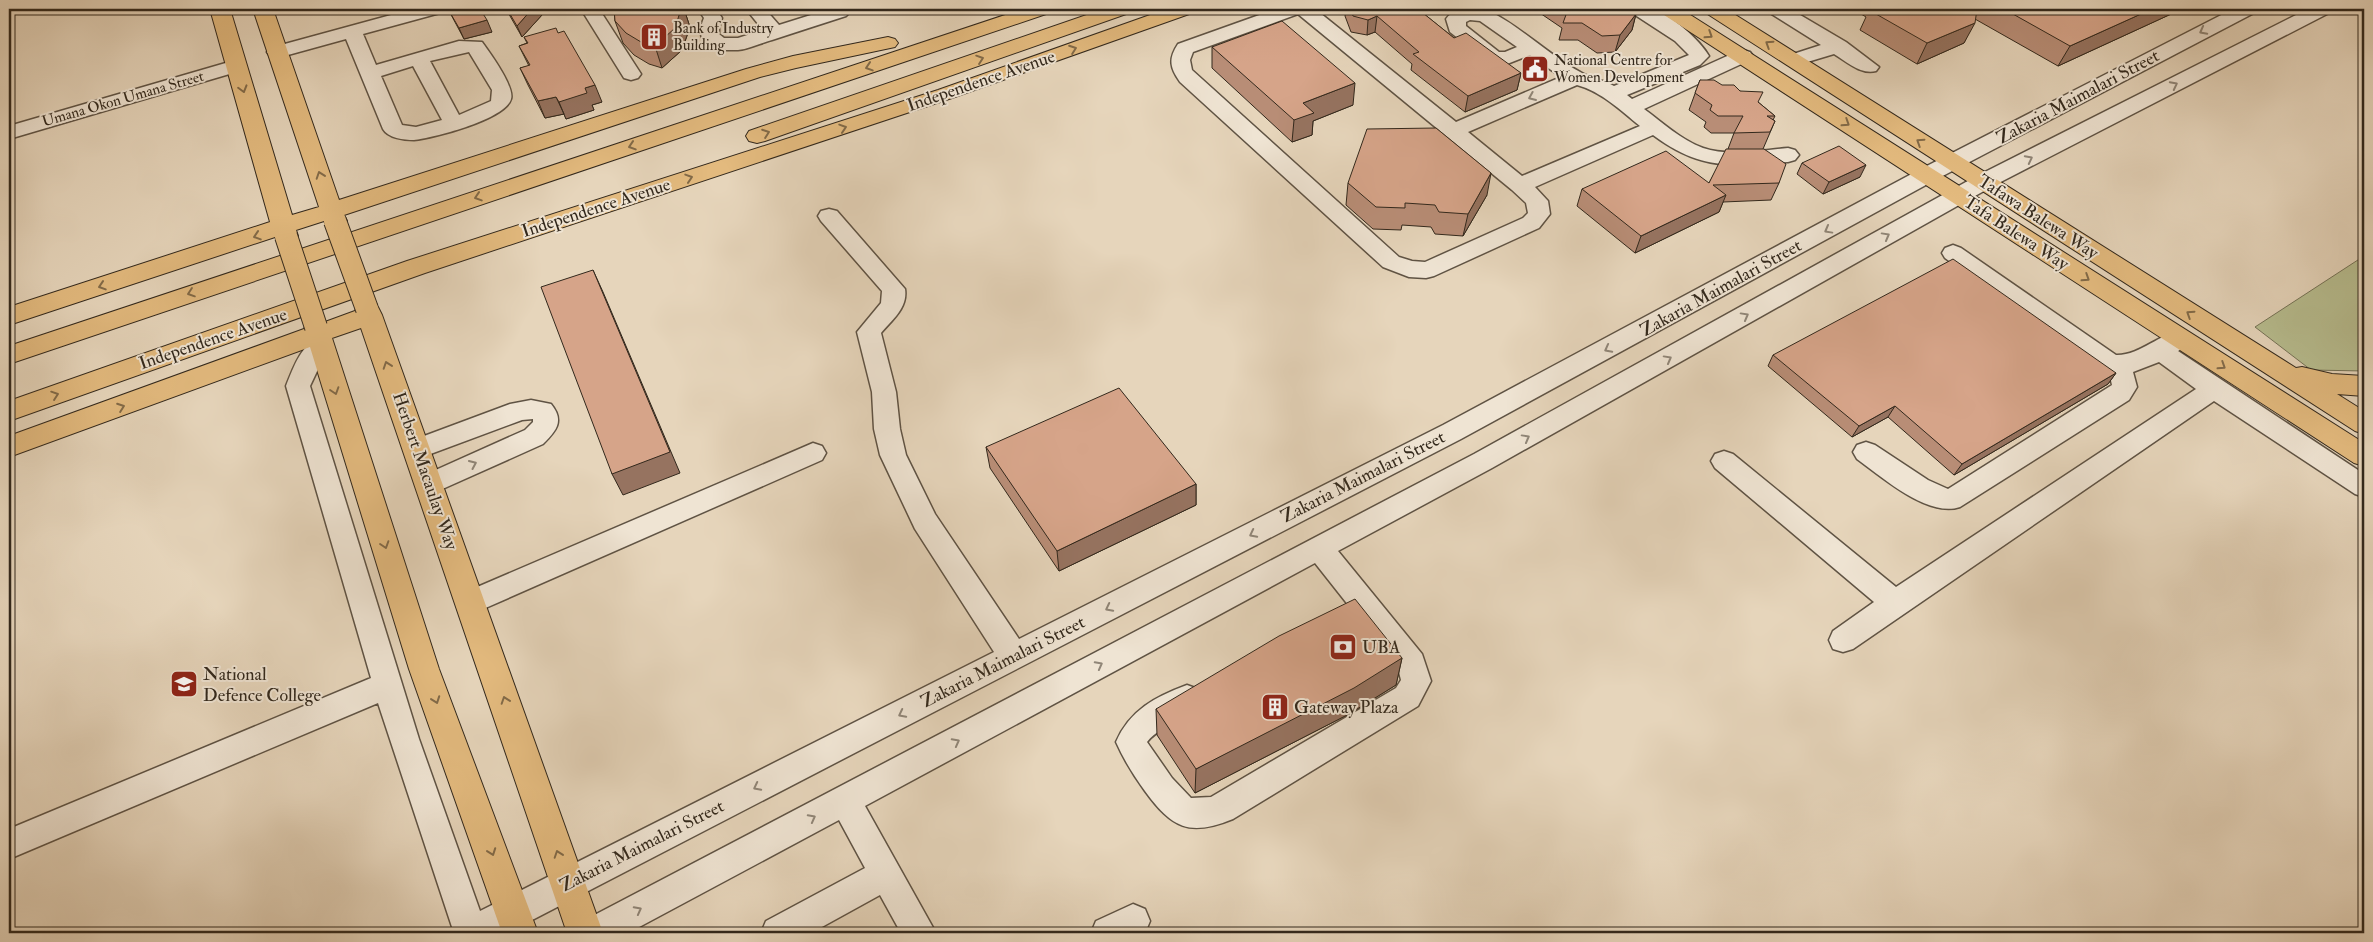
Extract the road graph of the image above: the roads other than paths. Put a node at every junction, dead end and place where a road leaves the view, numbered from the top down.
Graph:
1 (220, 9) edge
2 (262, 9) edge
3 (433, 9) edge
4 (590, 9) edge
5 (706, 9) edge
6 (755, 9) edge
7 (844, 9) edge
8 (989, 9) edge
9 (1042, 9) edge
10 (1122, 9) edge
11 (1186, 9) edge
12 (1292, 9) edge
13 (1304, 9) edge
14 (1639, 9) edge
15 (1668, 9) edge
16 (1713, 9) edge
17 (1777, 9) edge
18 (2247, 9) edge
19 (2322, 9) edge
20 (352, 31) junction
21 (775, 32) junction
22 (888, 43) junction
23 (914, 43) junction
24 (1839, 46) junction
25 (1533, 47) dead end
26 (277, 52) junction
27 (1743, 56) junction
28 (419, 58) junction
29 (1794, 60) junction
30 (236, 66) junction
31 (1869, 67) dead end
32 (369, 73) junction
33 (631, 74) dead end
34 (1576, 78) junction
35 (939, 84) junction
36 (1613, 94) junction
37 (1631, 107) junction
38 (453, 122) junction
39 (1655, 126) junction
40 (1452, 131) junction
41 (9, 133) edge
42 (1788, 156) dead end
43 (1952, 162) junction
44 (1927, 175) junction
45 (1984, 182) junction
46 (1520, 185) junction
47 (1959, 195) junction
48 (334, 216) junction
49 (829, 216) dead end
50 (285, 232) junction
51 (1952, 253) dead end
52 (368, 312) junction
53 (9, 316) edge
54 (9, 336) edge
55 (318, 336) junction
56 (2170, 345) junction
57 (9, 355) edge
58 (2119, 365) junction
59 (2274, 368) junction
60 (2364, 386) edge
61 (2214, 389) junction
62 (9, 394) edge
63 (9, 412) edge
64 (2364, 424) edge
65 (9, 447) edge
66 (416, 449) junction
67 (1866, 452) dead end
68 (813, 453) dead end
69 (2364, 456) edge
70 (1724, 461) dead end
71 (1392, 462) junction
72 (429, 484) junction
73 (2364, 487) edge
74 (1424, 492) junction
75 (1319, 548) junction
76 (1358, 598) junction
77 (471, 602) junction
78 (1895, 603) junction
79 (1333, 612) edge
80 (1843, 640) dead end
81 (1014, 656) junction
82 (388, 684) junction
83 (1207, 686) edge
84 (845, 800) junction
85 (9, 844) edge
86 (887, 874) junction
87 (568, 883) junction
88 (517, 923) edge
89 (472, 933) edge
90 (584, 933) edge
91 (595, 933) edge
92 (778, 933) edge
93 (919, 933) edge

1 - 30 main road
2 - 26 main road, Herbert Macaulay Way
3 - 20 street
4 - 33 street
5 - 21 street
6 - 21 street
7 - 21 street
8 - 23 main road
9 - 23 main road
35 -> 10 main road, Independence Avenue
35 -> 11 main road, Independence Avenue
12 - 46 street
13 - 40 street
14 - 36 street
15 -> 27 main road, Tafa Balewa Way
29 -> 16 main road, Tafawa Balewa Way
17 - 24 street
18 -> 43 street, Zakaria Maimalari Street
45 -> 19 street, Zakaria Maimalari Street
20 - 26 street
20 - 32 street
22 - 23 main road
22 - 48 main road
22 - 54 main road
23 -> 57 main road
24 - 29 street
24 - 31 street
25 - 34 street
48 -> 26 main road, Herbert Macaulay Way
27 - 37 street
27 -> 44 main road, Tafa Balewa Way
28 - 32 street
28 - 38 street
28 - 38 street
43 -> 29 main road, Tafawa Balewa Way
30 - 41 street, Umana Okon Umana Street
30 -> 50 main road
32 - 38 street
34 - 36 street
34 -> 40 street
62 -> 35 main road, Independence Avenue
63 -> 35 main road, Independence Avenue
36 - 37 street
37 - 39 street
39 - 42 street
39 - 46 street
40 - 46 street
43 - 44 street, Zakaria Maimalari Street
43 - 45 main road, Tafawa Balewa Way
44 - 47 main road, Tafa Balewa Way
44 -> 71 street, Zakaria Maimalari Street
45 - 47 street, Zakaria Maimalari Street
59 -> 45 main road, Tafawa Balewa Way
47 -> 56 main road, Tafa Balewa Way
74 -> 47 street, Zakaria Maimalari Street
48 - 50 main road
48 - 52 main road, Herbert Macaulay Way, bridge
49 - 81 street
50 -> 53 main road
50 - 55 main road, bridge
51 - 58 street
52 - 55 main road
66 -> 52 main road, Herbert Macaulay Way
65 -> 55 main road
55 - 82 street
55 -> 88 main road
56 - 58 street
56 - 61 street
56 -> 69 main road, Tafa Balewa Way
58 - 67 street
59 - 60 main road
59 - 64 main road, Tafawa Balewa Way
61 - 73 street
61 - 78 street
66 - 72 main road, Herbert Macaulay Way
72 -> 66 street
68 - 77 street
70 - 78 street
71 - 74 street
71 -> 81 street, Zakaria Maimalari Street
72 - 77 main road, Herbert Macaulay Way
74 - 75 street, Zakaria Maimalari Street
75 - 76 street
84 -> 75 street, Zakaria Maimalari Street
76 - 79 street
76 - 83 street
87 -> 77 main road, Herbert Macaulay Way
78 - 80 street
81 -> 87 street, Zakaria Maimalari Street
82 - 85 street
82 - 89 street
84 - 86 street
91 -> 84 street, Zakaria Maimalari Street
86 - 92 street
86 - 93 street
87 - 88 street, Zakaria Maimalari Street
87 - 90 main road, Herbert Macaulay Way
88 - 89 street, Zakaria Maimalari Street

